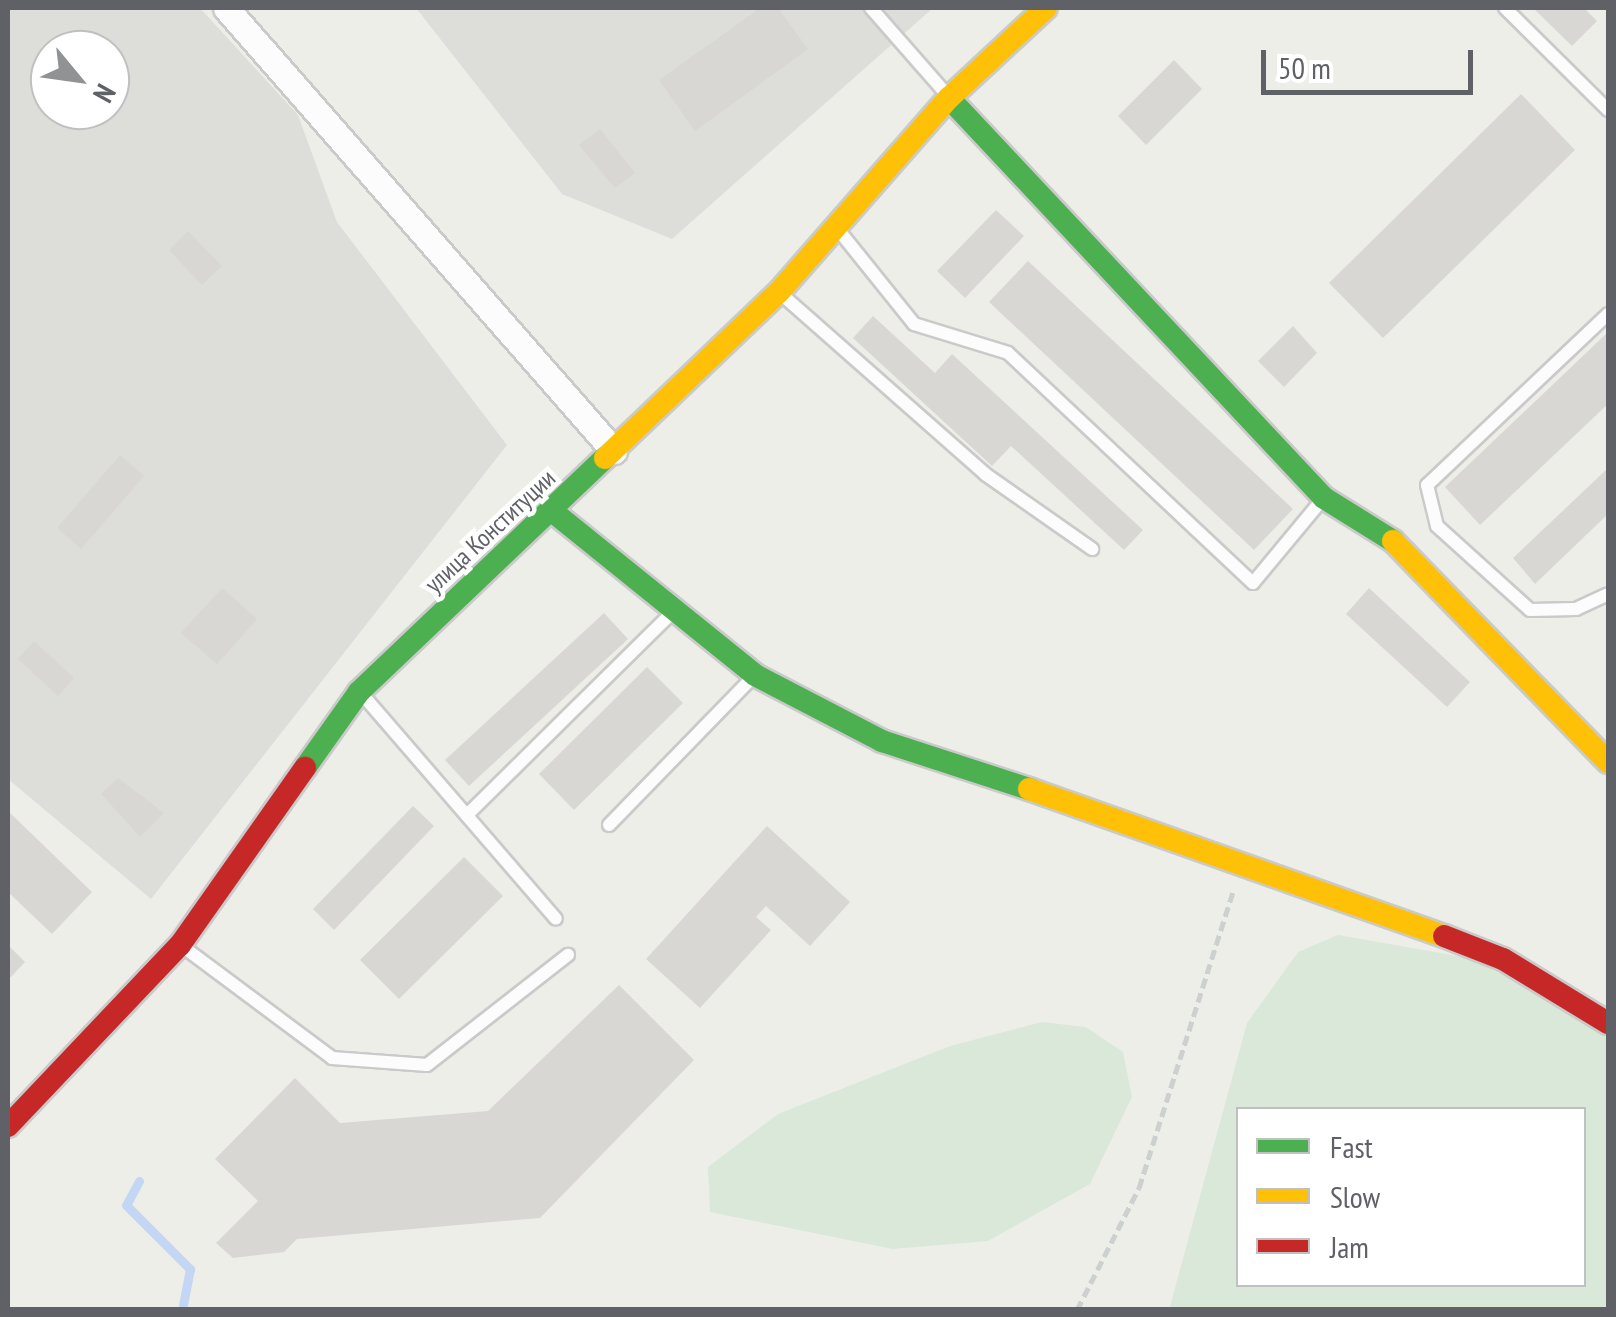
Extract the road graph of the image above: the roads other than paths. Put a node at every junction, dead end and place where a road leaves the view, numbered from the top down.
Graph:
1 (226, 8) edge
2 (871, 8) edge
3 (1046, 8) edge
4 (1505, 8) edge
5 (949, 98) junction
6 (1608, 110) edge
7 (835, 226) junction
8 (778, 292) junction
9 (1608, 314) edge
10 (614, 451) junction
11 (1324, 498) junction
12 (552, 511) junction
13 (1437, 526) junction
14 (1092, 549) dead end
15 (1411, 552) junction
16 (1608, 594) edge
17 (674, 611) junction
18 (755, 675) junction
19 (359, 692) junction
20 (1608, 762) edge
21 (470, 812) junction
22 (610, 824) dead end
23 (556, 919) dead end
24 (180, 945) junction
25 (568, 955) dead end
26 (1608, 1024) edge
27 (8, 1126) edge

1 - 10 street
2 - 5 lane
3 - 5 street, улица Конституции
4 - 6 lane
5 - 7 street, улица Конституции
5 - 11 street
7 - 8 street, улица Конституции
7 - 11 lane
8 - 10 street, улица Конституции
8 - 14 lane
9 - 13 lane
10 - 12 street, улица Конституции
11 - 15 street
12 - 17 street
12 - 19 street, улица Конституции
13 - 15 lane
13 - 16 lane
15 - 20 street
17 - 18 street
17 - 21 lane
18 - 22 lane
18 - 26 street
19 - 21 lane
19 - 24 street, улица Конституции
21 - 23 lane
24 - 25 lane
24 - 27 street, улица Конституции

